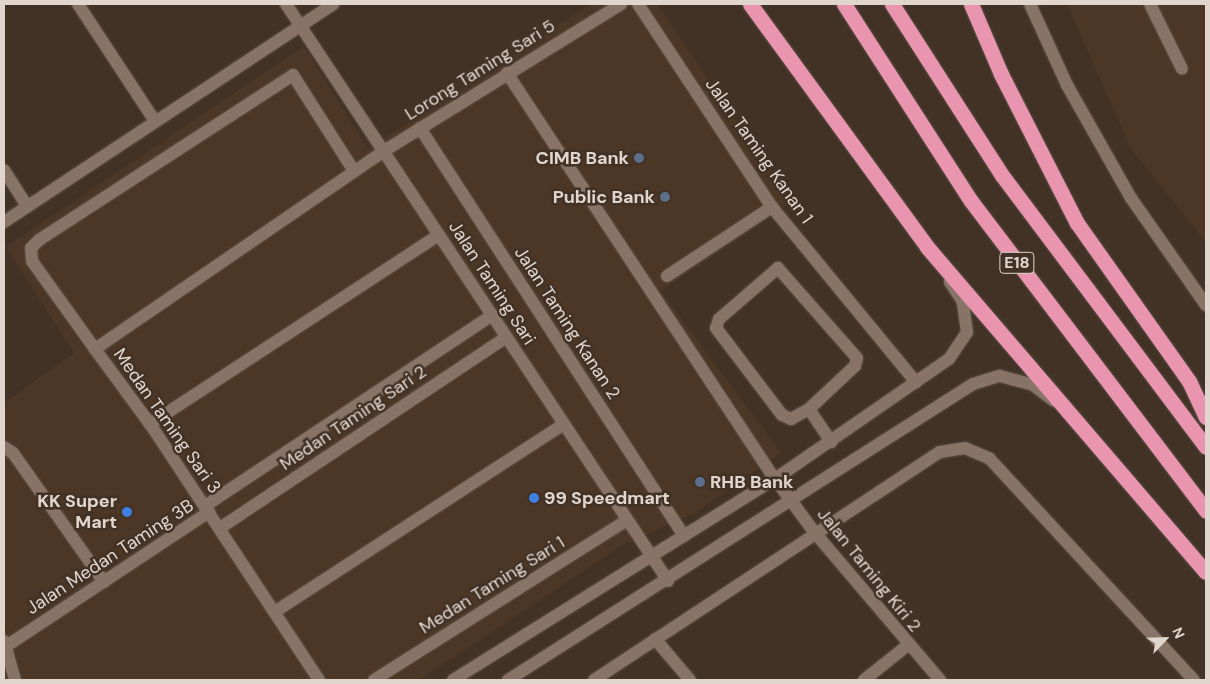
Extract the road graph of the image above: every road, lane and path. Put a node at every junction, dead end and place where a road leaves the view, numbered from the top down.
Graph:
1 (78, 4) edge
2 (286, 4) edge
3 (333, 4) edge
4 (621, 4) edge
5 (638, 4) edge
6 (750, 4) edge
7 (844, 4) edge
8 (892, 4) edge
9 (971, 4) edge
10 (1030, 4) edge
11 (1150, 4) edge
12 (301, 25) junction
13 (1182, 69) dead end
14 (507, 74) junction
15 (155, 120) junction
16 (420, 128) junction
17 (384, 151) junction
18 (4, 170) edge
19 (354, 171) junction
20 (27, 206) junction
21 (772, 207) junction
22 (4, 222) edge
23 (439, 235) junction
24 (927, 247) junction
25 (667, 276) dead end
26 (1206, 305) edge
27 (492, 316) junction
28 (506, 337) junction
29 (95, 349) junction
30 (916, 382) junction
31 (809, 409) junction
32 (1206, 416) edge
33 (1076, 417) junction
34 (150, 424) junction
35 (564, 424) junction
36 (831, 442) junction
37 (4, 447) edge
38 (1206, 447) edge
39 (775, 479) junction
40 (791, 501) junction
41 (207, 509) junction
42 (1206, 511) edge
43 (628, 520) junction
44 (220, 528) junction
45 (815, 533) junction
46 (684, 536) junction
47 (652, 557) junction
48 (1206, 572) edge
49 (668, 581) junction
50 (104, 582) junction
51 (276, 611) junction
52 (656, 639) junction
53 (5, 644) edge
54 (908, 645) junction
55 (15, 680) edge
56 (319, 680) edge
57 (374, 680) edge
58 (453, 680) edge
59 (508, 680) edge
60 (594, 680) edge
61 (690, 680) edge
62 (864, 680) edge
63 (940, 680) edge
64 (1194, 680) edge

1 - 15 street
2 - 12 street, Jalan Taming Sari
3 - 12 street
4 - 14 street, Lorong Taming Sari 5
5 - 21 street, Jalan Taming Kanan 1
6 - 24 highway
7 - 42 highway, E18
8 - 38 highway, E18
9 - 32 highway
10 - 26 street
11 - 13 street
12 - 15 street
12 - 17 street, Jalan Taming Sari
14 - 16 street, Lorong Taming Sari 5
14 - 39 street, Jalan Taming Kiri 2
15 - 20 street
16 - 17 street, Lorong Taming Sari 5
16 - 46 street, Jalan Taming Kanan 2
17 - 19 street, Medan Taming Sari 3
17 - 23 street, Jalan Taming Sari
18 - 20 street
19 - 29 street, Medan Taming Sari 3
19 - 29 street
20 - 22 street
21 - 25 street
21 - 30 street, Jalan Taming Kanan 1
23 - 27 street, Jalan Taming Sari
23 - 34 street
24 - 30 street
24 - 33 highway
27 - 28 street, Jalan Taming Sari
27 - 41 street, Medan Taming Sari 2
28 - 35 street, Jalan Taming Sari
28 - 44 street, Medan Taming Sari 2
29 - 34 street, Medan Taming Sari 3
30 - 36 street
31 - 31 street
31 - 36 street
33 - 40 street
33 - 48 highway
34 - 41 street, Medan Taming Sari 3
35 - 43 street, Jalan Taming Sari
35 - 51 street
36 - 39 street
37 - 50 street
39 - 40 street, Jalan Taming Kiri 2
39 - 46 street
40 - 45 street, Jalan Taming Kiri 2
40 - 49 street
41 - 44 street, Medan Taming Sari 3
41 - 50 street, Jalan Medan Taming 3B
43 - 47 street, Jalan Taming Sari
43 - 57 street, Medan Taming Sari 1
44 - 51 street, Medan Taming Sari 3
45 - 52 street
45 - 54 street, Jalan Taming Kiri 2
45 - 64 street
46 - 47 street
47 - 49 street, Jalan Taming Sari
47 - 58 street
49 - 59 street
50 - 53 street, Jalan Medan Taming 3B
51 - 56 street, Medan Taming Sari 3
52 - 60 street
52 - 61 street
53 - 55 street
54 - 62 street
54 - 63 street, Jalan Taming Kiri 2

